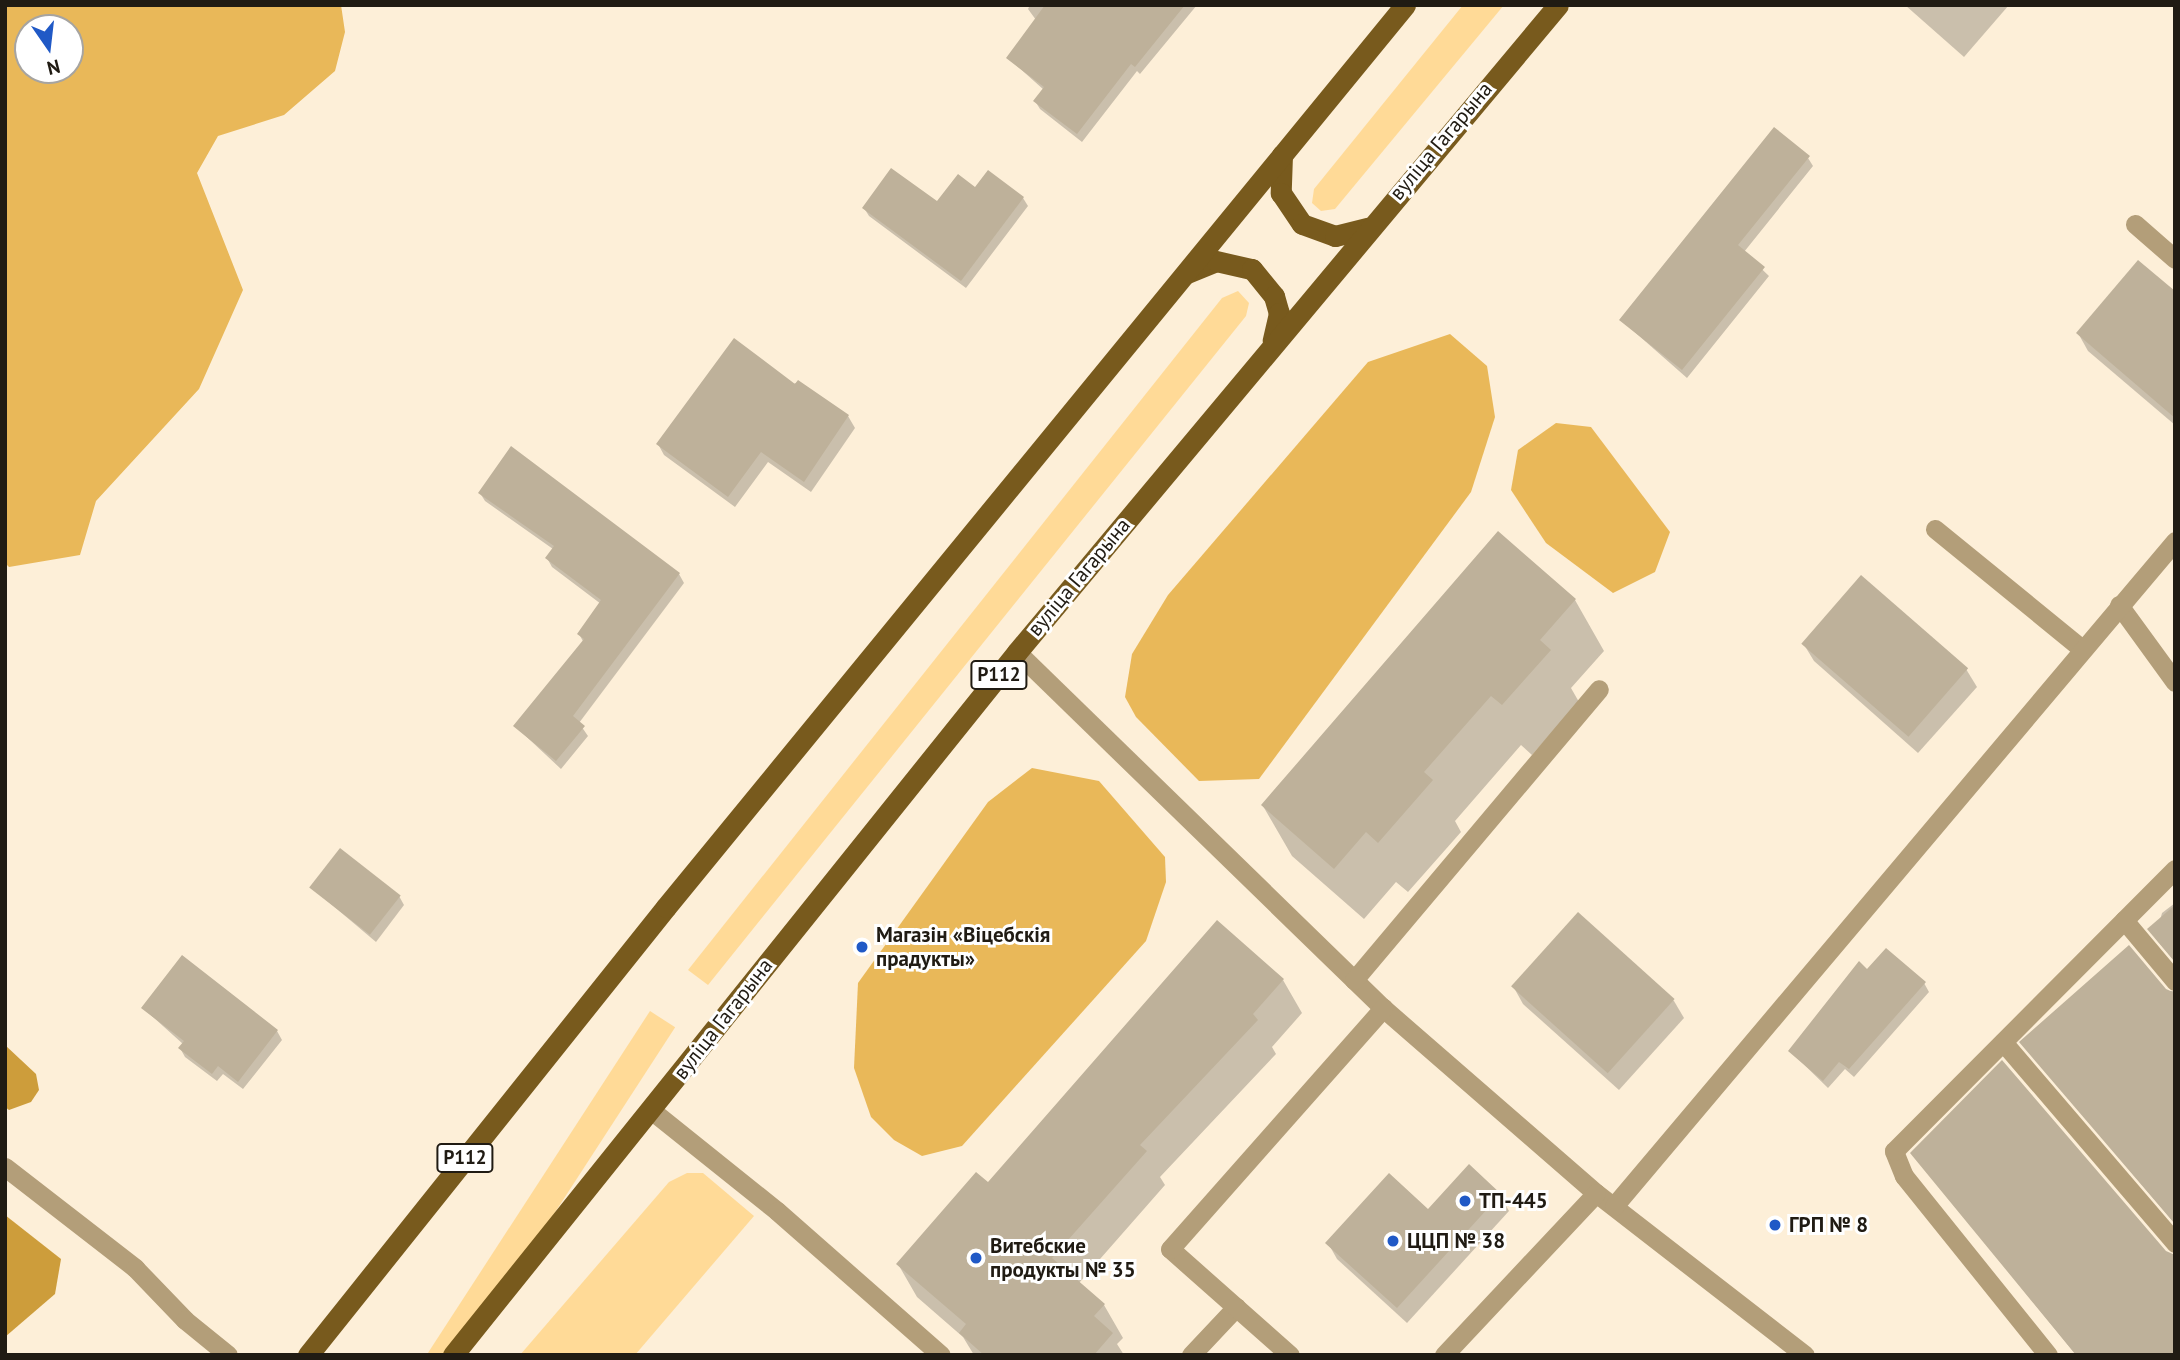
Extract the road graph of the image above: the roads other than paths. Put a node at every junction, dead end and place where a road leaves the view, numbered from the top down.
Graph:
1 (1405, 5) edge
2 (1558, 5) edge
3 (1282, 155) junction
4 (2135, 224) dead end
5 (1368, 228) junction
6 (2175, 259) edge
7 (1182, 276) junction
8 (1271, 345) junction
9 (1936, 529) dead end
10 (2175, 541) edge
11 (2119, 605) junction
12 (2081, 648) junction
13 (1017, 652) junction
14 (2175, 682) edge
15 (1599, 689) dead end
16 (2175, 869) edge
17 (2124, 920) junction
18 (1354, 980) junction
19 (2175, 981) edge
20 (1383, 1008) junction
21 (2003, 1042) junction
22 (651, 1110) junction
23 (5, 1167) edge
24 (1596, 1194) junction
25 (1614, 1206) junction
26 (2175, 1243) edge
27 (1236, 1307) junction
28 (228, 1355) edge
29 (308, 1355) edge
30 (453, 1355) edge
31 (941, 1355) edge
32 (1191, 1355) edge
33 (1290, 1355) edge
34 (1444, 1355) edge
35 (1805, 1355) edge
36 (2048, 1355) edge

1 - 3 main road, Р112
2 - 5 main road, вуліца Гагарына / Р112
3 - 5 main road
3 - 7 main road, Р112
4 - 6 lane
5 - 8 main road, вуліца Гагарына / Р112
7 - 8 main road
7 - 29 main road, Р112
8 - 13 main road, вуліца Гагарына / Р112
9 - 12 lane
10 - 11 lane
11 - 12 lane
11 - 14 lane
12 - 25 lane
13 - 18 lane
13 - 22 main road, вуліца Гагарына / Р112
15 - 18 lane
16 - 17 lane
17 - 19 lane
17 - 21 lane
18 - 20 lane
20 - 24 lane
20 - 27 lane
21 - 26 lane
21 - 36 lane
22 - 30 main road, вуліца Гагарына / Р112
22 - 31 lane
23 - 28 lane
24 - 25 lane
24 - 34 lane
25 - 35 lane
27 - 32 lane
27 - 33 lane

